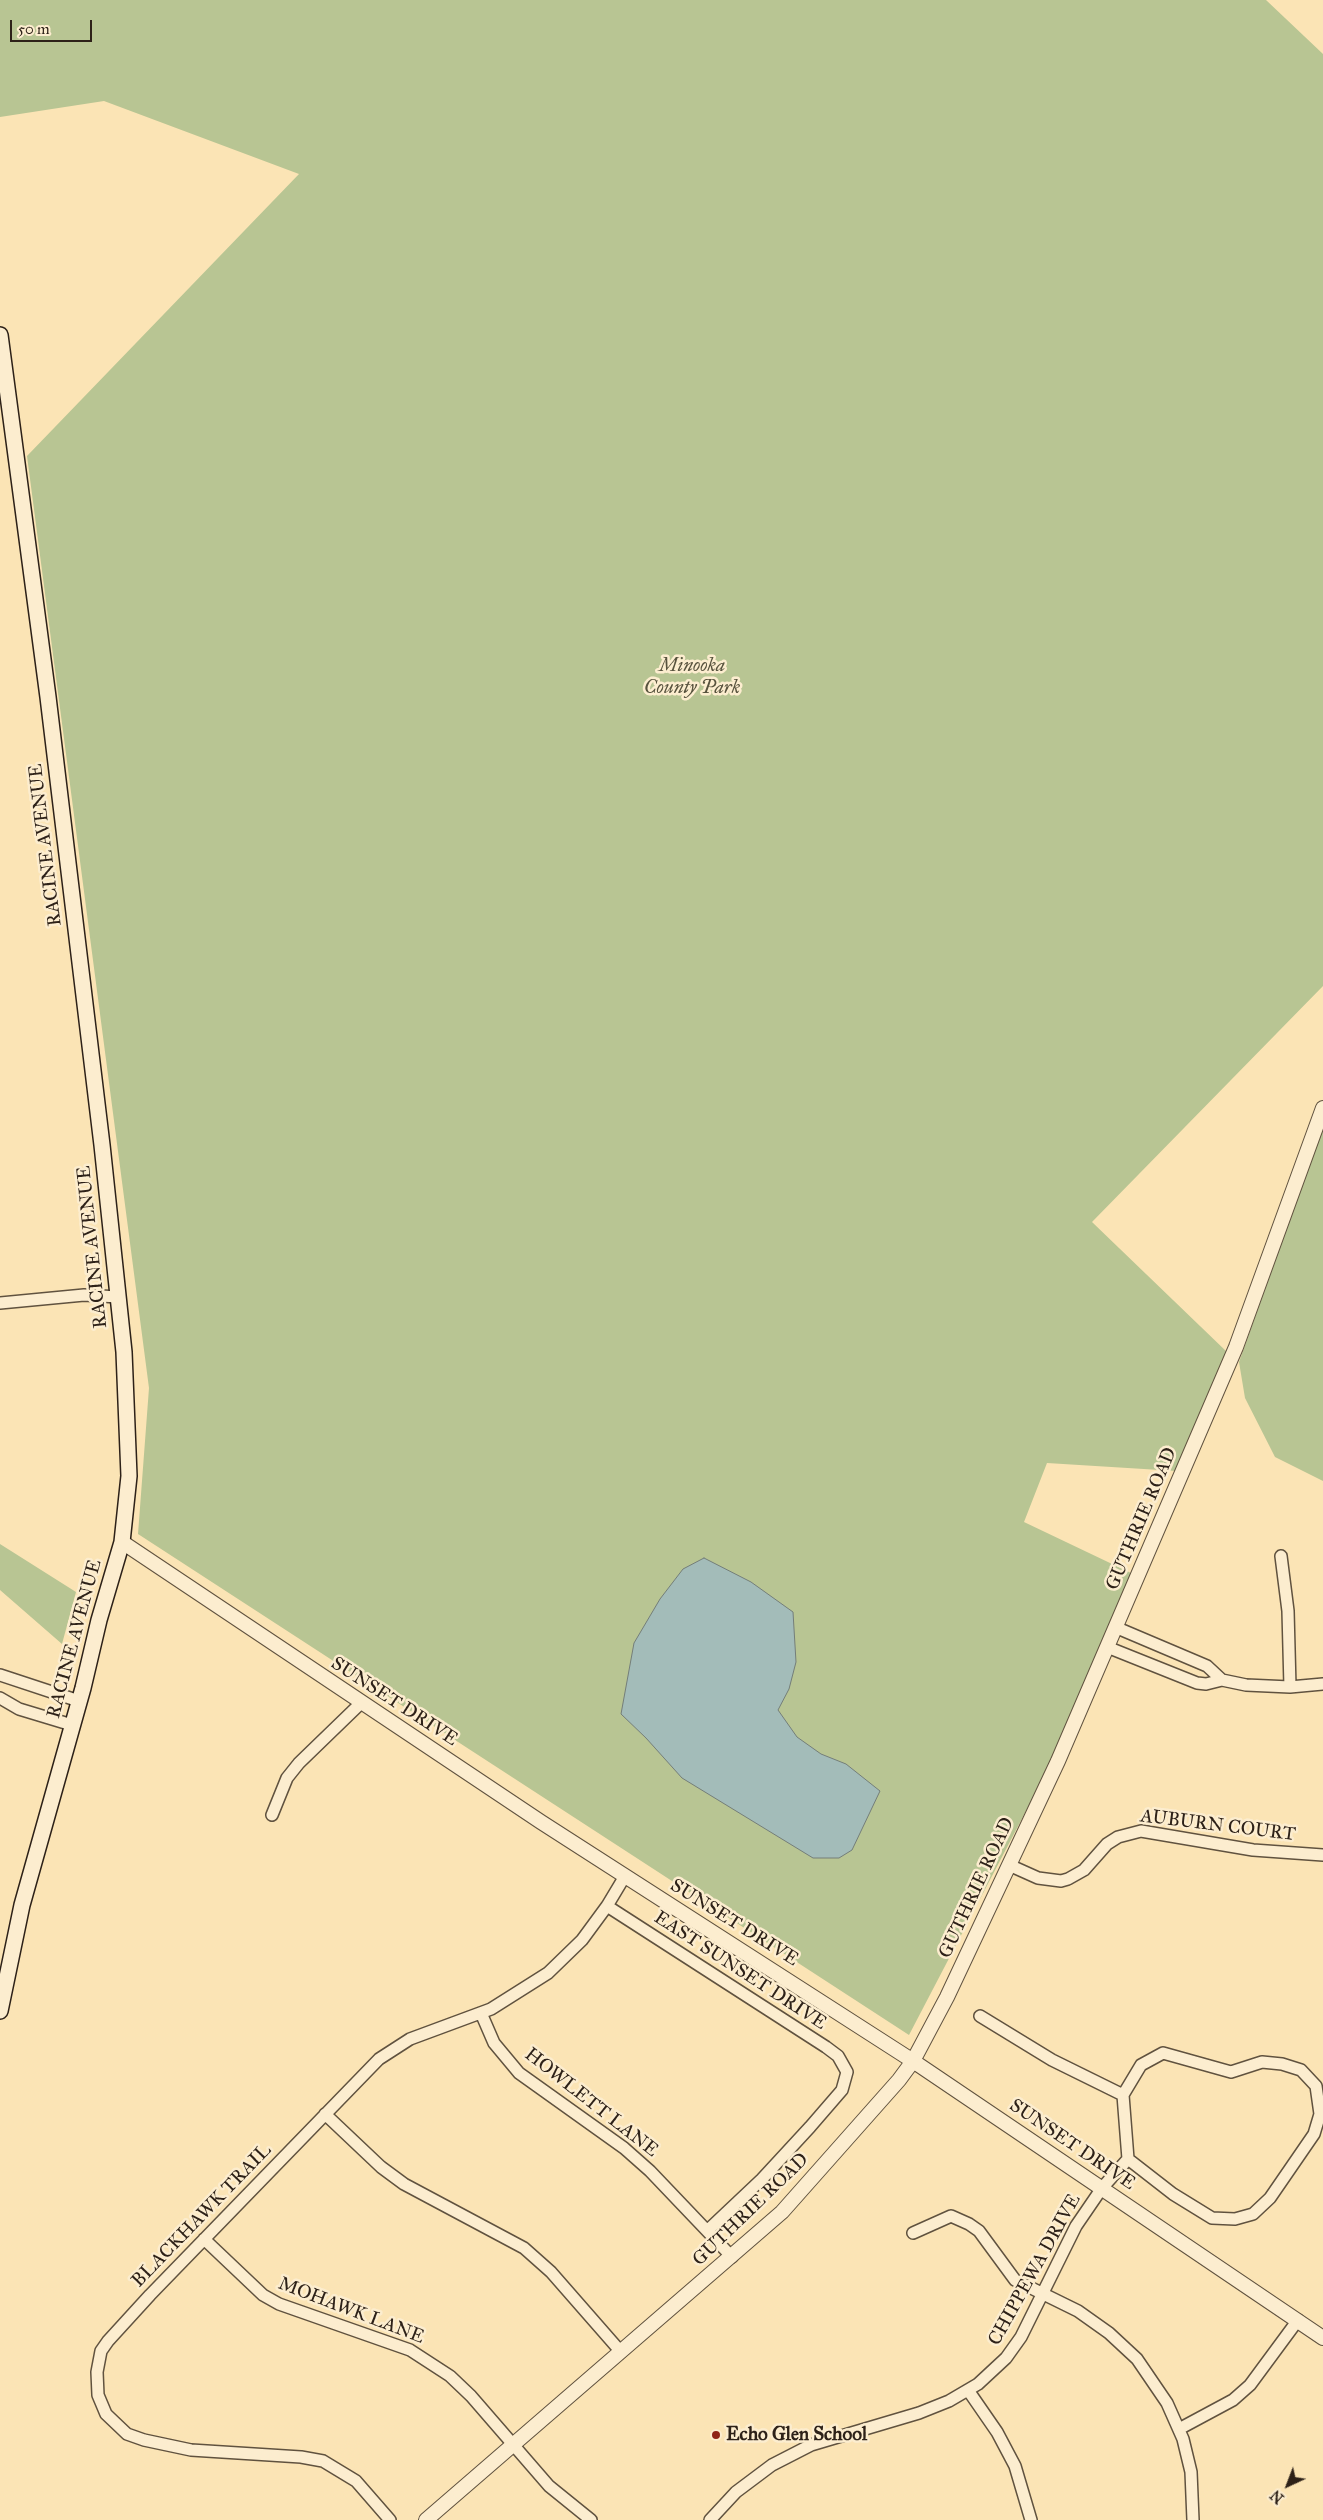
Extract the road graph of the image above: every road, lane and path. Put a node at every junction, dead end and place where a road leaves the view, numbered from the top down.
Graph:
1 (0, 336) edge
2 (1323, 1108) edge
3 (118, 1297) junction
4 (0, 1303) edge
5 (122, 1542) junction
6 (1281, 1556) dead end
7 (1116, 1627) junction
8 (1106, 1648) junction
9 (1169, 1650) junction
10 (1160, 1668) junction
11 (0, 1675) edge
12 (1222, 1680) junction
13 (1323, 1684) edge
14 (1290, 1687) junction
15 (0, 1698) edge
16 (79, 1701) junction
17 (361, 1703) junction
18 (72, 1725) junction
19 (272, 1815) dead end
20 (1323, 1854) edge
21 (1009, 1865) junction
22 (625, 1876) junction
23 (607, 1906) junction
24 (0, 2011) edge
25 (481, 2013) junction
26 (980, 2016) dead end
27 (913, 2061) junction
28 (1123, 2095) junction
29 (325, 2114) junction
30 (1128, 2159) junction
31 (1102, 2188) junction
32 (708, 2230) junction
33 (913, 2233) dead end
34 (204, 2239) junction
35 (732, 2257) junction
36 (1043, 2294) junction
37 (1298, 2320) junction
38 (1323, 2338) edge
39 (622, 2352) junction
40 (968, 2390) junction
41 (1179, 2429) junction
42 (514, 2445) junction
43 (390, 2520) edge
44 (426, 2520) edge
45 (591, 2520) edge
46 (710, 2520) edge
47 (1032, 2520) edge
48 (1193, 2520) edge

1 - 3 main road, RACINE AVENUE
2 - 7 street, GUTHRIE ROAD
3 - 4 street
3 - 5 main road, RACINE AVENUE
5 - 16 main road, RACINE AVENUE
5 - 17 street, SUNSET DRIVE
6 - 14 street
7 - 8 street, GUTHRIE ROAD
7 - 9 street
8 - 10 street
8 - 21 street, GUTHRIE ROAD
9 - 10 street
9 - 12 street
10 - 12 street
11 - 16 street
12 - 14 street
13 - 14 street
15 - 18 street
16 - 18 main road, RACINE AVENUE
17 - 19 street
17 - 22 street, SUNSET DRIVE
18 - 24 main road, RACINE AVENUE
20 - 21 street, AUBURN COURT
21 - 27 street, GUTHRIE ROAD
22 - 23 street, BLACKHAWK TRAIL
22 - 27 street, SUNSET DRIVE
23 - 25 street, BLACKHAWK TRAIL
23 - 32 street, EAST SUNSET DRIVE
25 - 29 street, BLACKHAWK TRAIL
25 - 32 street, HOWLETT LANE
26 - 28 street
27 - 31 street, SUNSET DRIVE
27 - 35 street, GUTHRIE ROAD
28 - 30 street
28 - 30 street
29 - 34 street, BLACKHAWK TRAIL
29 - 39 street
30 - 31 street, CHIPPEWA DRIVE
31 - 36 street, CHIPPEWA DRIVE
31 - 37 street, SUNSET DRIVE
32 - 35 street, HOWLETT LANE
33 - 36 street
34 - 42 street, MOHAWK LANE
34 - 43 street, BLACKHAWK TRAIL
35 - 39 street, GUTHRIE ROAD
36 - 40 street, CHIPPEWA DRIVE
36 - 41 street
37 - 38 street, SUNSET DRIVE
37 - 41 street
39 - 42 street, GUTHRIE ROAD
40 - 46 street, CHIPPEWA DRIVE
40 - 47 street
41 - 48 street
42 - 44 street, GUTHRIE ROAD
42 - 45 street, MOHAWK LANE

